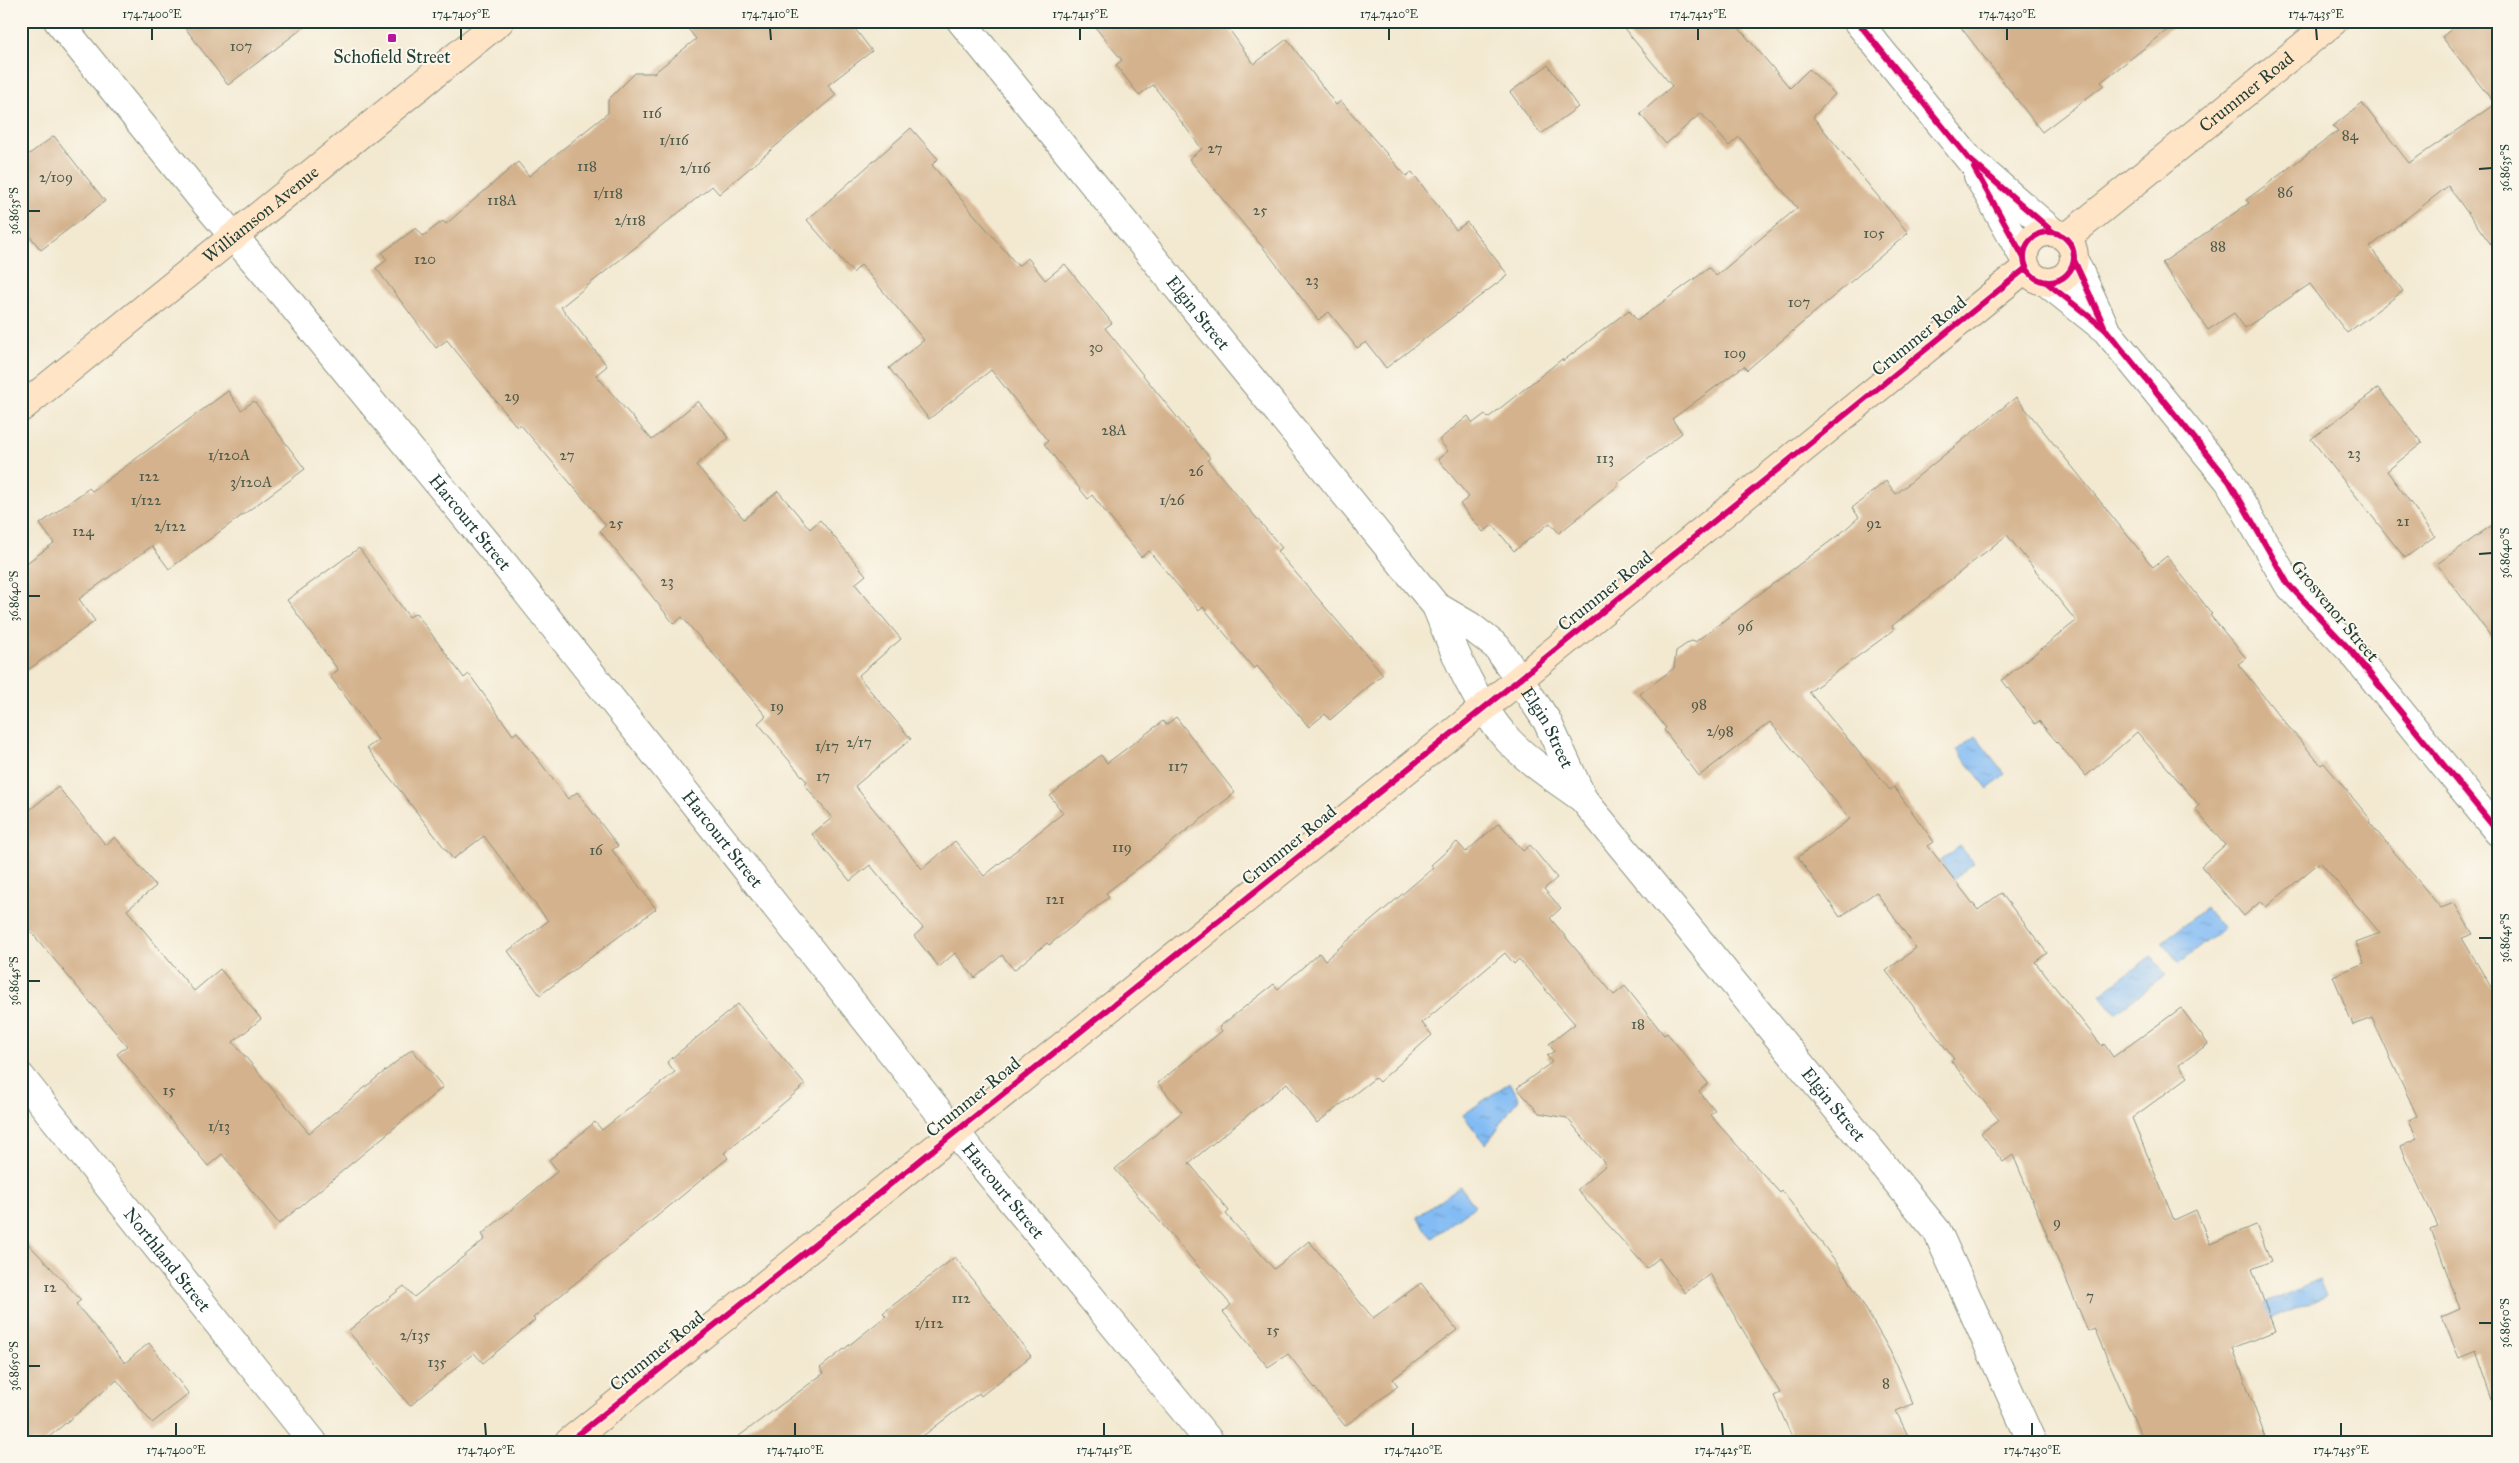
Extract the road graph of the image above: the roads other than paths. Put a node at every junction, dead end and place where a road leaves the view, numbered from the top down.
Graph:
1 (58, 21) edge
2 (500, 21) edge
3 (961, 21) edge
4 (1857, 21) edge
5 (2334, 21) edge
6 (1969, 159) junction
7 (235, 237) junction
8 (2064, 243) junction
9 (2032, 269) junction
10 (2106, 330) junction
11 (21, 408) edge
12 (1436, 606) junction
13 (1520, 680) junction
14 (1485, 707) junction
15 (1584, 798) junction
16 (2498, 832) edge
17 (21, 1077) edge
18 (954, 1131) junction
19 (314, 1442) edge
20 (569, 1442) edge
21 (1210, 1442) edge
22 (2032, 1442) edge

1 - 7 street
2 - 7 street, Williamson Avenue
3 - 12 street, Elgin Street
4 - 6 street, Grosvenor Street
5 - 8 street, Crummer Road
6 - 8 street, Grosvenor Street
6 - 9 street, Grosvenor Street
7 - 11 street, Williamson Avenue
7 - 18 street, Harcourt Street
8 - 9 street
8 - 9 street
8 - 10 street, Grosvenor Street
9 - 10 street, Grosvenor Street
9 - 13 street, Crummer Road
10 - 16 street, Grosvenor Street
12 - 13 street, Elgin Street
12 - 14 street, Elgin Street
13 - 14 street, Crummer Road
13 - 15 street, Elgin Street
14 - 15 street, Elgin Street
14 - 18 street, Crummer Road
15 - 22 street, Elgin Street
17 - 19 street, Northland Street
18 - 20 street, Crummer Road
18 - 21 street, Harcourt Street

